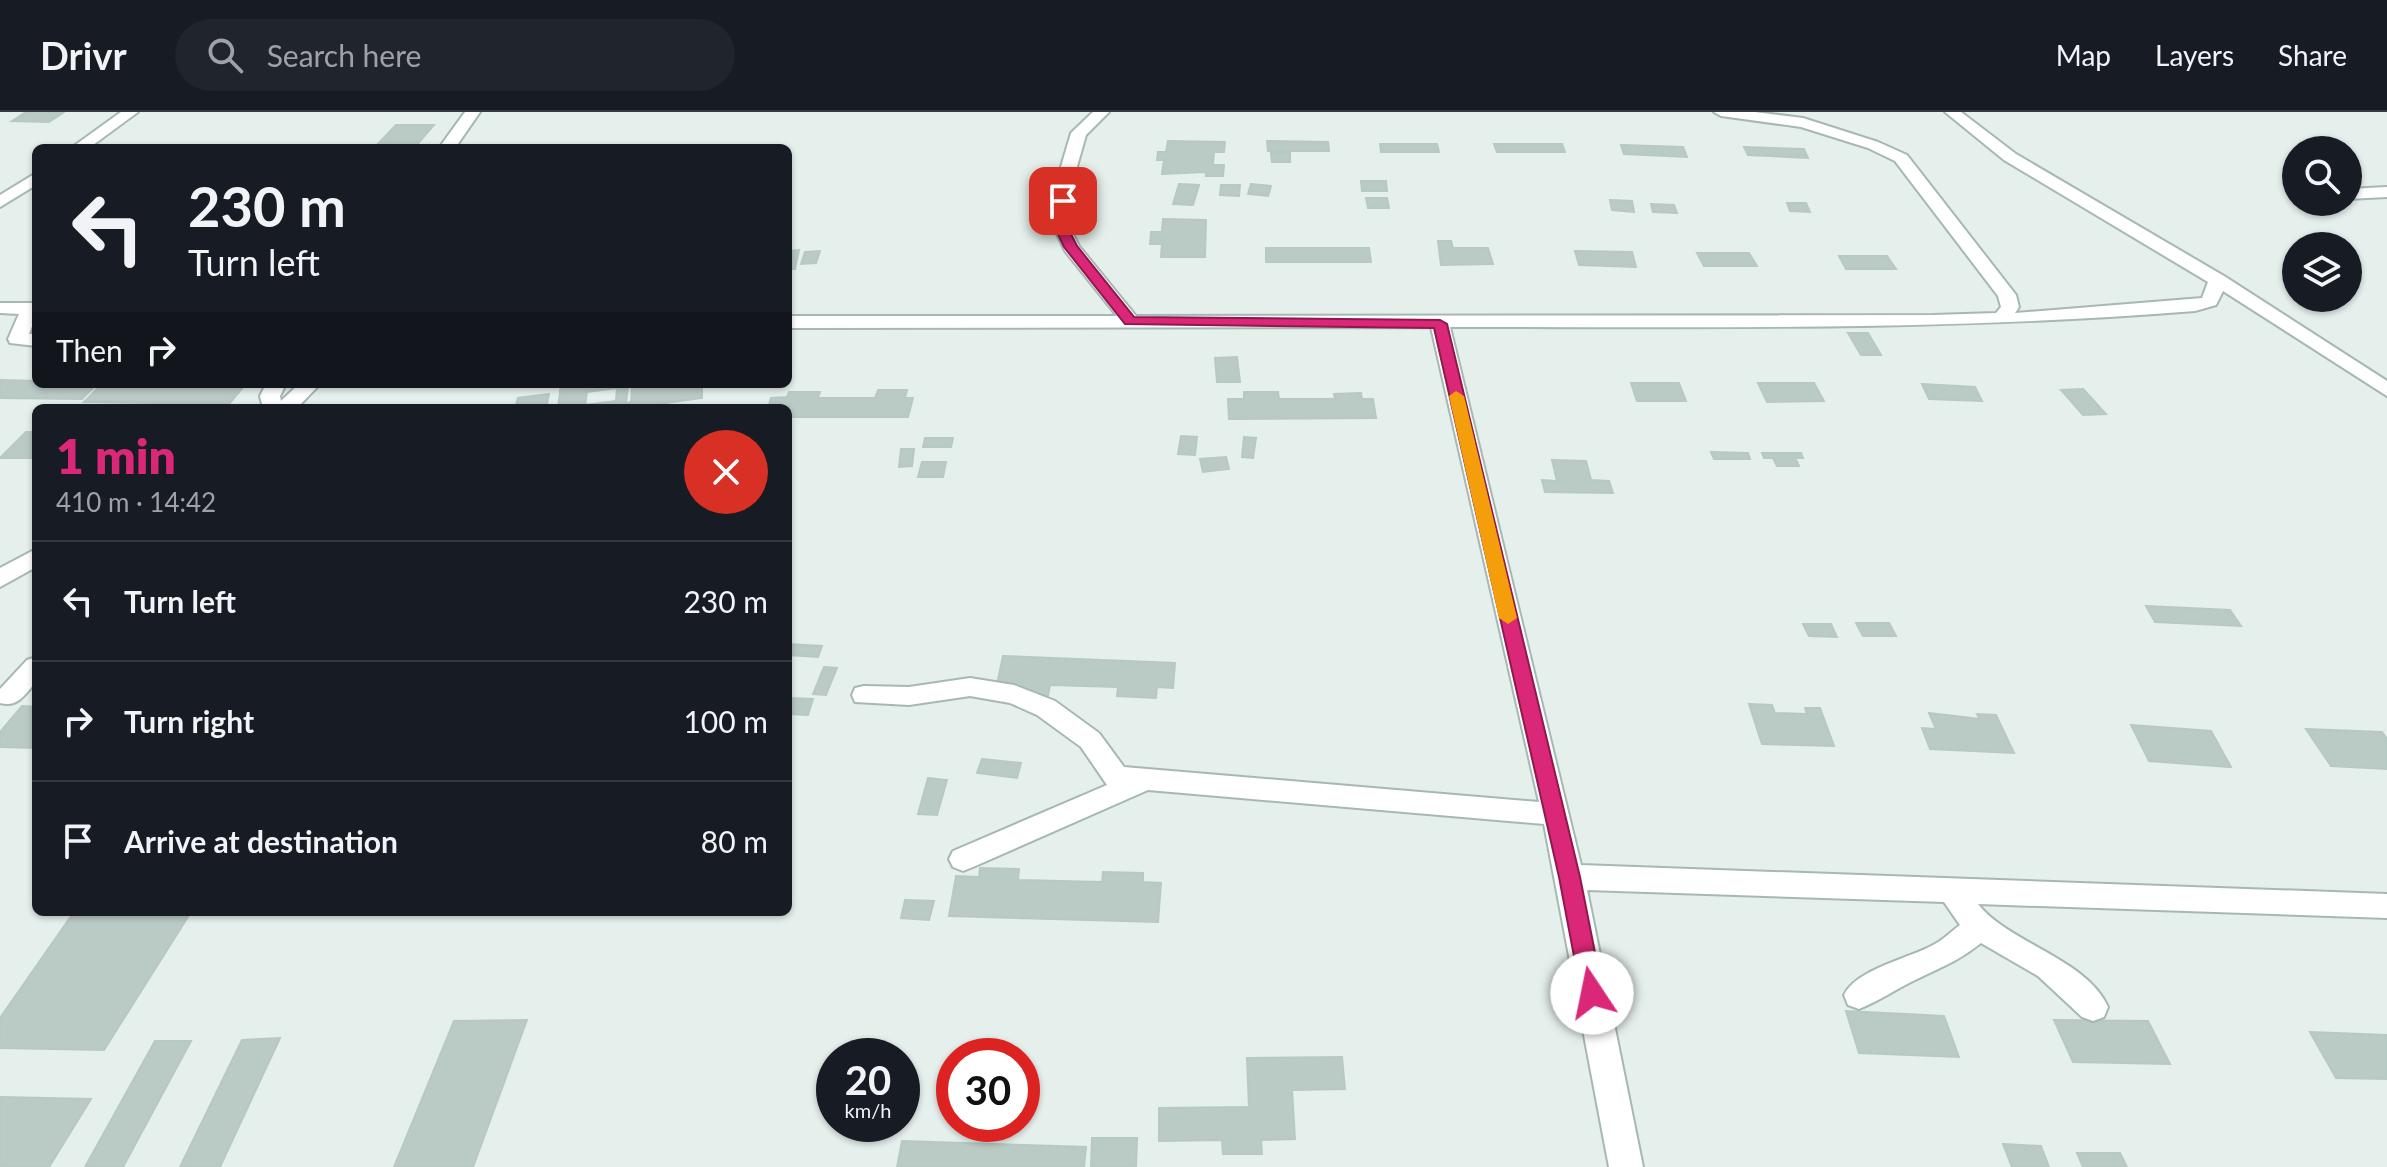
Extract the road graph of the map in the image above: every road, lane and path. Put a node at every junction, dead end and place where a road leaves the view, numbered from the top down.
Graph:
1 (131, 112) edge
2 (473, 112) edge
3 (1102, 112) edge
4 (1721, 112) edge
5 (1952, 112) edge
6 (85, 144) edge
7 (450, 144) edge
8 (32, 181) edge
9 (2387, 192) edge
10 (2362, 193) edge
11 (0, 202) edge
12 (2218, 280) junction
13 (0, 308) edge
14 (32, 309) edge
15 (32, 311) edge
16 (2001, 319) junction
17 (1130, 321) junction
18 (792, 322) edge
19 (1440, 324) junction
20 (32, 340) edge
21 (306, 388) edge
22 (2387, 390) edge
23 (290, 404) edge
24 (32, 559) edge
25 (0, 579) edge
26 (32, 670) edge
27 (864, 695) dead end
28 (9, 696) dead end
29 (1145, 780) junction
30 (1554, 814) junction
31 (963, 859) dead end
32 (1570, 877) junction
33 (1951, 890) junction
34 (2387, 906) edge
35 (1979, 927) junction
36 (1859, 995) dead end
37 (2093, 1007) dead end
38 (1626, 1167) edge

1 - 6 street
2 - 7 street
3 - 17 street
4 - 16 street
5 - 12 street
8 - 11 street
9 - 10 street
12 - 16 street
12 - 22 street
13 - 14 street
15 - 20 street
16 - 19 street
17 - 18 street
17 - 19 street
19 - 30 street
21 - 23 street
24 - 25 street
26 - 28 street
27 - 29 street
29 - 30 street
29 - 31 street
30 - 32 street
32 - 33 street
32 - 38 street
33 - 34 street
33 - 35 street
35 - 36 street
35 - 37 street

